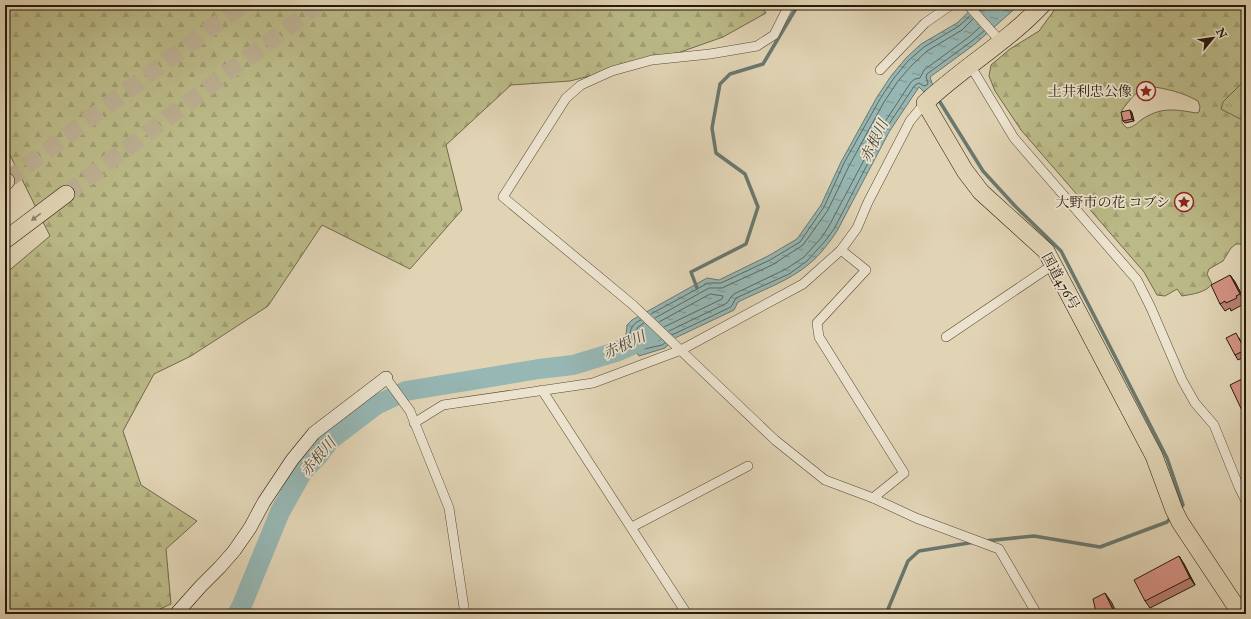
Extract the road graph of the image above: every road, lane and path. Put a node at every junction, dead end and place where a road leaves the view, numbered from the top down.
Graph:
1 (789, 5) edge
2 (951, 5) edge
3 (968, 5) edge
4 (1042, 5) edge
5 (998, 40) junction
6 (970, 65) junction
7 (880, 70) dead end
8 (924, 103) junction
9 (66, 194) tunnel mouth
10 (5, 240) edge
11 (841, 250) junction
12 (1054, 264) junction
13 (946, 337) dead end
14 (678, 347) junction
15 (388, 381) joint
16 (542, 390) junction
17 (414, 423) junction
18 (748, 466) dead end
19 (872, 498) junction
20 (1246, 501) edge
21 (632, 528) junction
22 (176, 614) edge
23 (465, 614) edge
24 (687, 614) edge
25 (1037, 614) edge
26 (1241, 614) edge

1 - 14 street
2 - 7 street
3 - 5 street
4 - 5 highway
5 - 6 highway
6 - 8 highway
6 - 20 street
8 - 11 street
8 - 12 highway, 国道476号
9 -> 10 highway
11 - 14 street
11 - 19 street
12 - 13 street
12 - 26 highway, 国道476号
14 - 16 street
14 - 19 street
15 - 17 street
15 - 22 street
16 - 17 street
16 - 21 street
17 - 23 street
18 - 21 street
19 - 25 street
21 - 24 street

